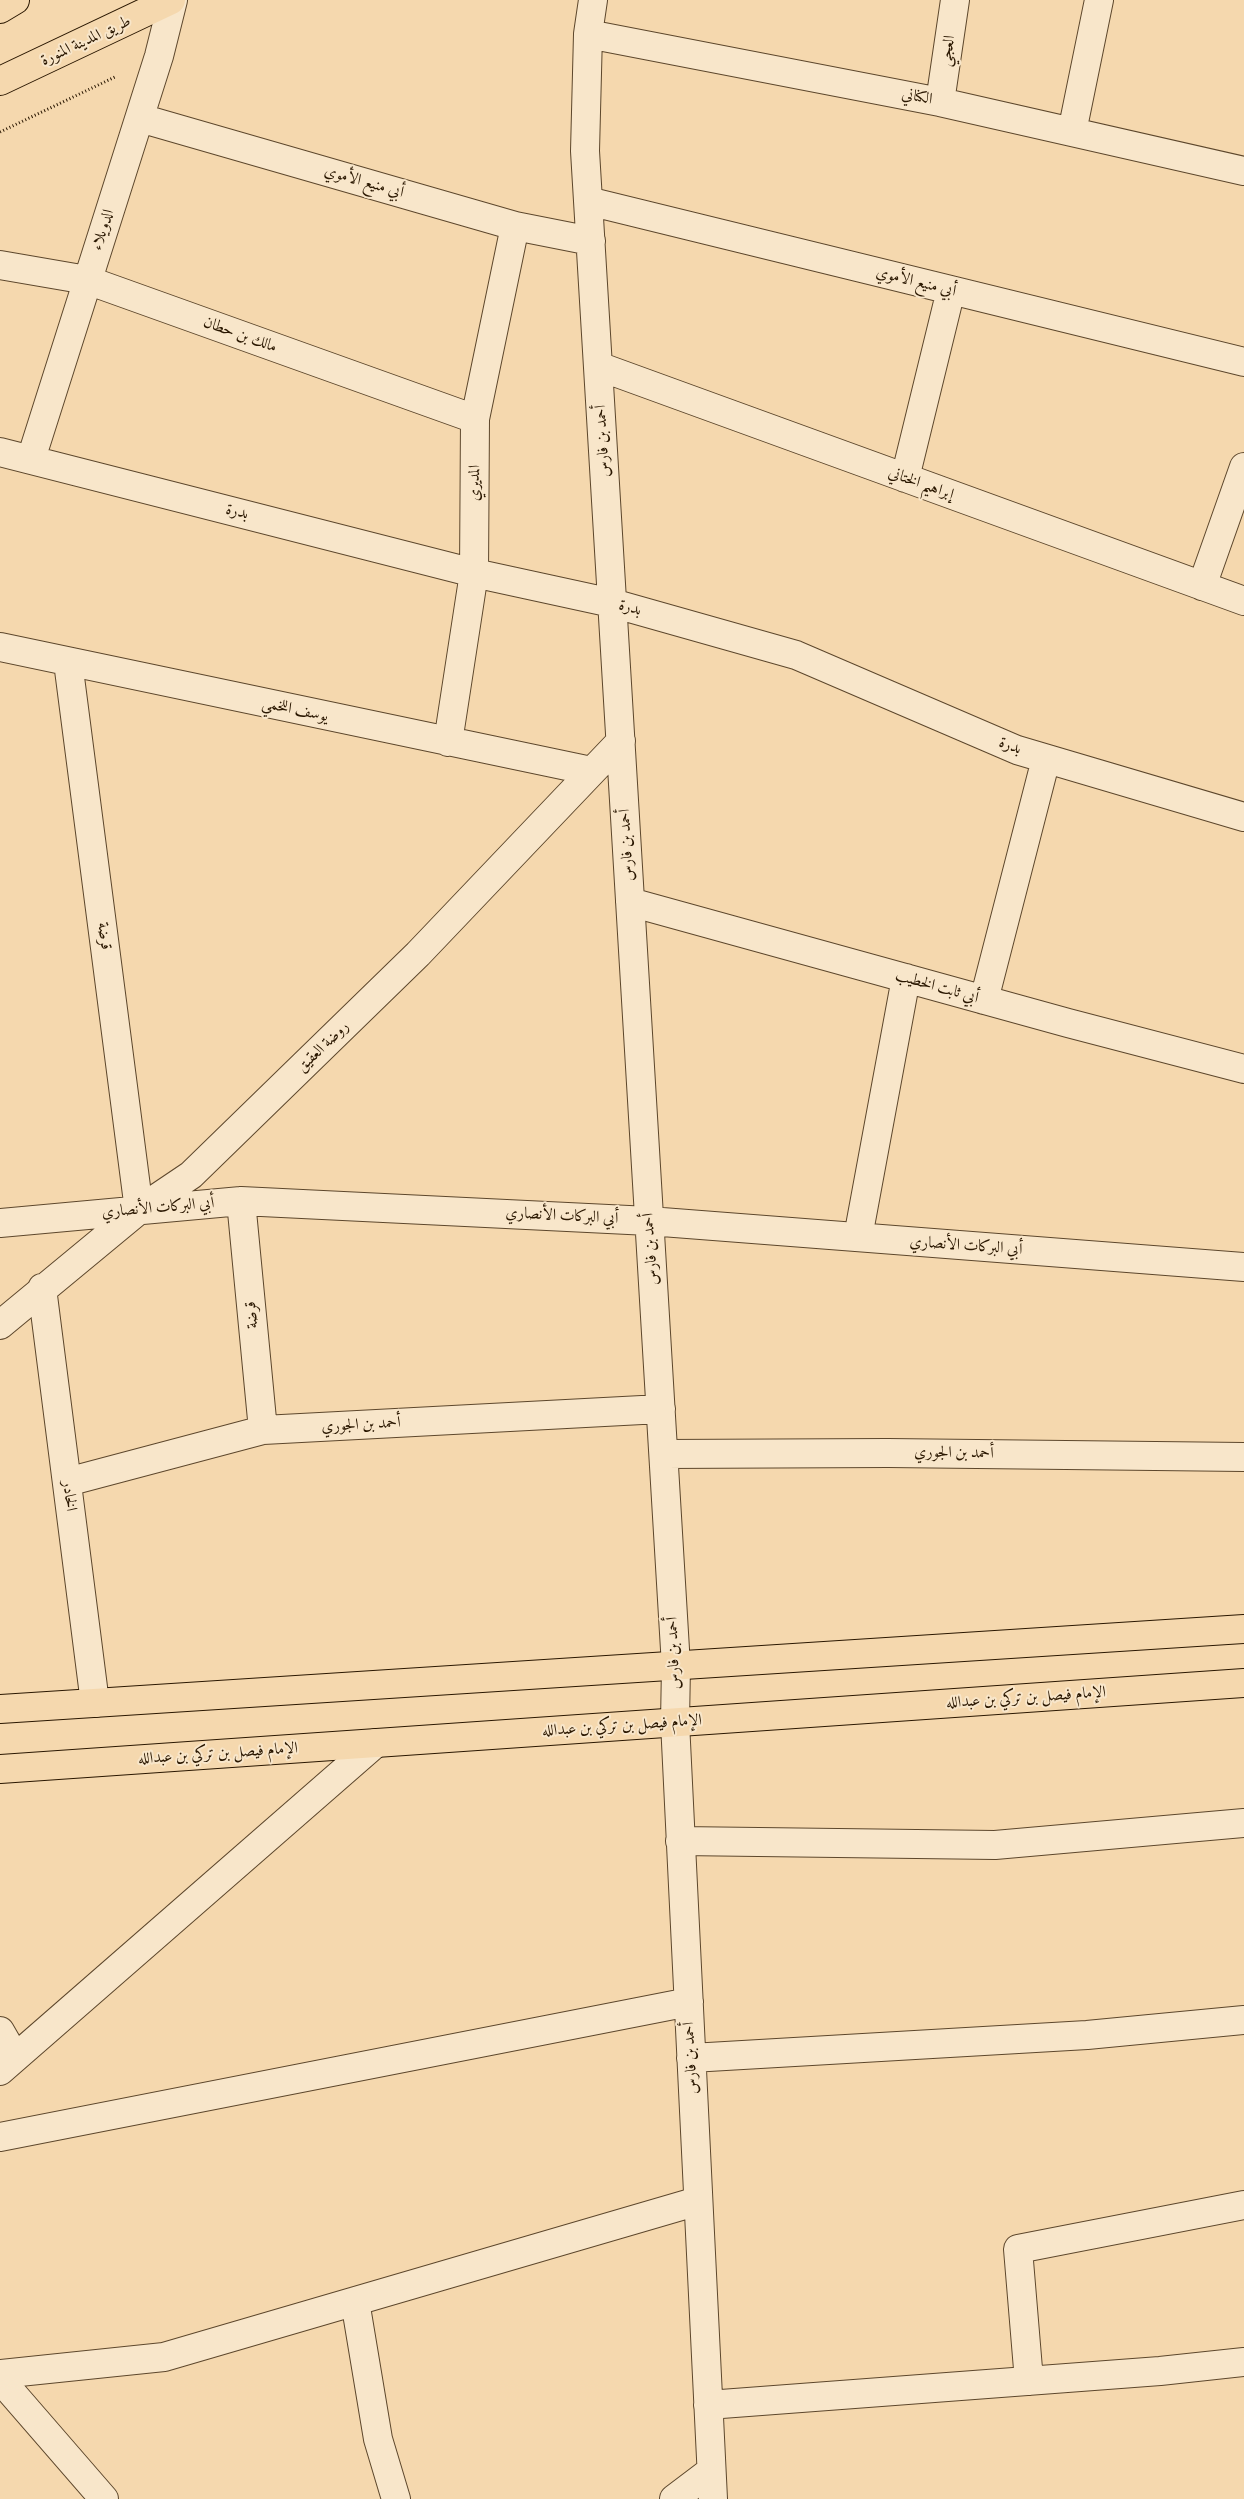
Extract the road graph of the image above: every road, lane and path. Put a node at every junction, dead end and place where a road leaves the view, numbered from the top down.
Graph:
1 (15, 0) edge
2 (172, 0) edge
3 (593, 0) edge
4 (955, 0) edge
5 (1099, 0) edge
6 (0, 9) edge
7 (588, 34) junction
8 (159, 56) junction
9 (0, 82) edge
10 (940, 102) junction
11 (140, 118) junction
12 (0, 132) edge
13 (1072, 132) junction
14 (1244, 171) edge
15 (588, 201) junction
16 (515, 226) junction
17 (591, 241) junction
18 (0, 264) edge
19 (87, 280) junction
20 (952, 290) junction
21 (1244, 362) edge
22 (598, 366) junction
23 (475, 419) junction
24 (0, 452) edge
25 (31, 459) junction
26 (1244, 467) edge
27 (904, 478) junction
28 (474, 573) junction
29 (1202, 586) junction
30 (1244, 601) edge
31 (612, 604) junction
32 (0, 647) edge
33 (68, 662) junction
34 (621, 741) junction
35 (448, 742) junction
36 (1046, 758) junction
37 (591, 771) junction
38 (1244, 817) edge
39 (630, 902) junction
40 (906, 978) junction
41 (984, 1000) junction
42 (1244, 1069) edge
43 (242, 1201) junction
44 (139, 1210) junction
45 (649, 1221) junction
46 (0, 1223) edge
47 (858, 1237) junction
48 (1244, 1268) edge
49 (42, 1288) junction
50 (0, 1325) edge
51 (661, 1409) junction
52 (263, 1430) junction
53 (664, 1454) junction
54 (1244, 1457) edge
55 (68, 1482) junction
56 (1244, 1629) edge
57 (676, 1666) junction
58 (1244, 1683) edge
59 (95, 1703) junction
60 (0, 1710) edge
61 (675, 1722) junction
62 (376, 1743) junction
63 (0, 1769) edge
64 (1244, 1823) edge
65 (680, 1841) junction
66 (689, 2002) junction
67 (1244, 2020) edge
68 (0, 2031) edge
69 (691, 2058) junction
70 (8, 2064) edge
71 (0, 2137) edge
72 (698, 2201) junction
73 (1244, 2205) edge
74 (355, 2301) junction
75 (1244, 2362) edge
76 (0, 2374) edge
77 (0, 2379) edge
78 (1029, 2381) junction
79 (708, 2405) junction
80 (712, 2471) junction
81 (99, 2497) edge
82 (396, 2499) edge
83 (674, 2499) edge
84 (713, 2499) edge

1 - 6 main road
2 - 8 street, الدويلاء
2 - 9 main road, طريق المدينة المنورة
3 - 7 street, أحمد بن فارس
4 - 10 street, العجي
5 - 13 street
7 - 10 street, الكناني
7 - 15 street, أحمد بن فارس
8 - 11 street, الدويلاء
8 - 12 path
10 - 13 street, الكناني
11 - 16 street, أبي منيع الأموي
11 - 19 street, الدويلاء
13 - 14 street, الكناني
15 - 17 street, أحمد بن فارس
15 - 20 street, أبي منيع الأموي
16 - 17 street, أبي منيع الأموي
16 - 23 street, المديري
17 - 22 street, أحمد بن فارس
18 - 19 street, مالك بن حطان
19 - 23 street, مالك بن حطان
19 - 25 street, الدويلاء
20 - 21 street, أبي منيع الأموي
20 - 27 street
22 - 27 street, إبراهيم الختاني
22 - 31 street, أحمد بن فارس
23 - 28 street, المديري
24 - 25 street, بدرة
25 - 28 street, بدرة
26 - 29 street
27 - 29 street, إبراهيم الختاني
28 - 31 street, بدرة
28 - 35 street, المديري
29 - 30 street, إبراهيم الختاني
31 - 34 street, أحمد بن فارس
31 - 36 street, بدرة
32 - 33 street, يوسف اللخمي
33 - 35 street, يوسف اللخمي
33 - 44 street, قرضة
34 - 37 street, روضة العقيق
34 - 39 street, أحمد بن فارس
35 - 37 street, يوسف اللخمي
36 - 38 street, بدرة
36 - 41 street
37 - 44 street, روضة العقيق
39 - 40 street, أبي ثابت الخطيب
39 - 45 street, أحمد بن فارس
40 - 41 street, أبي ثابت الخطيب
40 - 47 street
41 - 42 street, أبي ثابت الخطيب
43 - 44 street, أبي البركات الأنصاري
43 - 45 street, أبي البركات الأنصاري
43 - 52 street, قرضة
44 - 46 street, أبي البركات الأنصاري
44 - 49 street, روضة العقيق
45 - 47 street, أبي البركات الأنصاري
45 - 51 street, أحمد بن فارس
47 - 48 street, أبي البركات الأنصاري
49 - 50 street, روضة العقيق
49 - 55 street, الخادر
51 - 52 street, أحمد بن الجوري
51 - 53 street, أحمد بن فارس
52 - 55 street, أحمد بن الجوري
53 - 54 street, أحمد بن الجوري
53 - 57 street, أحمد بن فارس
55 - 59 street, الخادر
56 - 57 main road
57 - 59 main road
57 - 61 street, أحمد بن فارس
58 - 61 main road, الإمام فيصل بن تركي بن عبدالله
59 - 60 main road
61 - 62 main road, الإمام فيصل بن تركي بن عبدالله
61 - 65 street, أحمد بن فارس
62 - 63 main road, الإمام فيصل بن تركي بن عبدالله
62 - 70 street
64 - 65 street
65 - 66 street, أحمد بن فارس
66 - 69 street, أحمد بن فارس
66 - 71 street
67 - 69 street
68 - 70 street
69 - 72 street, أحمد بن فارس
72 - 74 street
72 - 79 street, أحمد بن فارس
73 - 78 street
74 - 76 street
74 - 82 street
75 - 78 street
77 - 81 street
78 - 79 street
79 - 80 street, أحمد بن فارس
80 - 83 street
80 - 84 street, أحمد بن فارس

